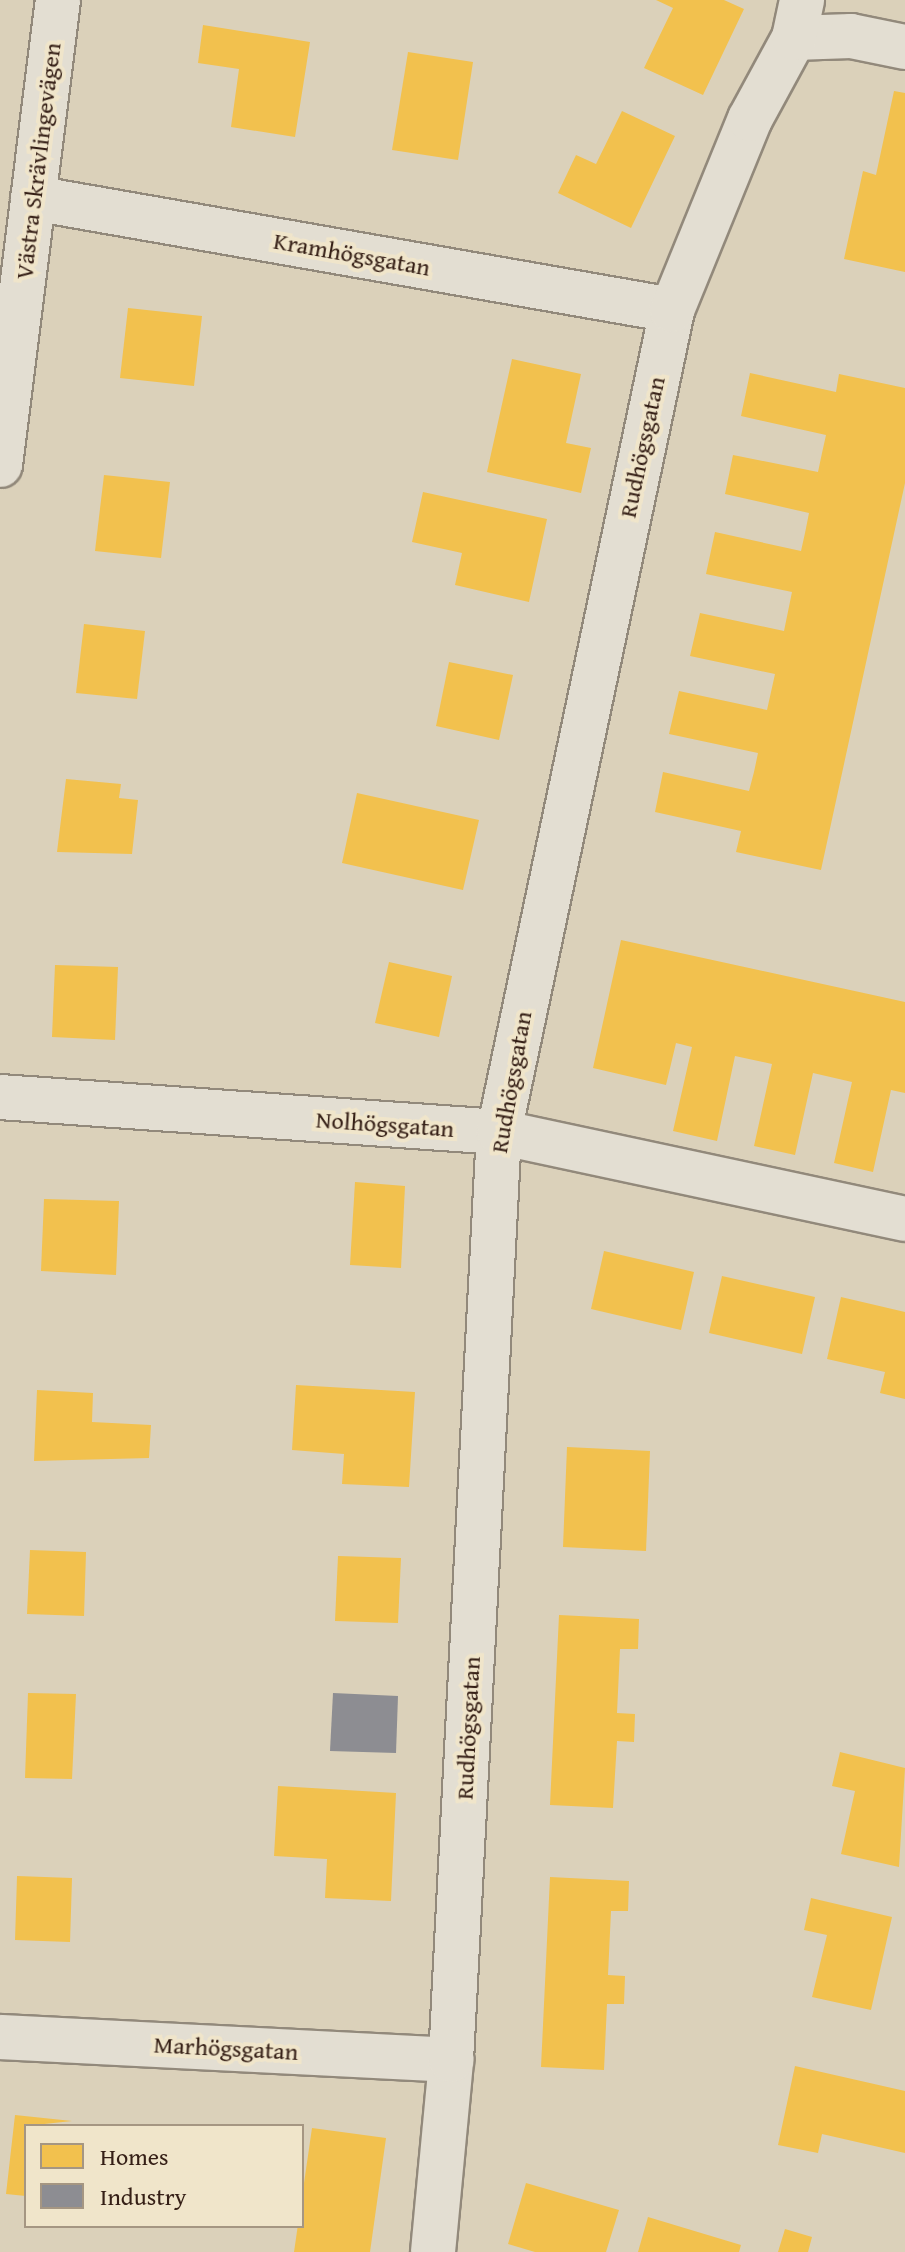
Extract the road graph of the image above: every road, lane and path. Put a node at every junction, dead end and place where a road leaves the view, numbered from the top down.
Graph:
1 (58, 0) edge
2 (798, 19) edge
3 (905, 47) edge
4 (33, 198) junction
5 (672, 310) junction
6 (0, 465) edge
7 (0, 1097) edge
8 (499, 1132) junction
9 (905, 1219) edge
10 (0, 2037) edge
11 (451, 2060) junction
12 (433, 2252) edge

1 - 4 street, Västra Skrävlingevägen
2 - 3 street
2 - 5 street, Rudhögsgatan
4 - 5 street, Kramhögsgatan
4 - 6 street, Västra Skrävlingevägen
5 - 8 street, Rudhögsgatan
7 - 8 street, Nolhögsgatan
8 - 9 street, Nolhögsgatan
8 - 11 street, Rudhögsgatan
10 - 11 street, Marhögsgatan
11 - 12 street, Rudhögsgatan

